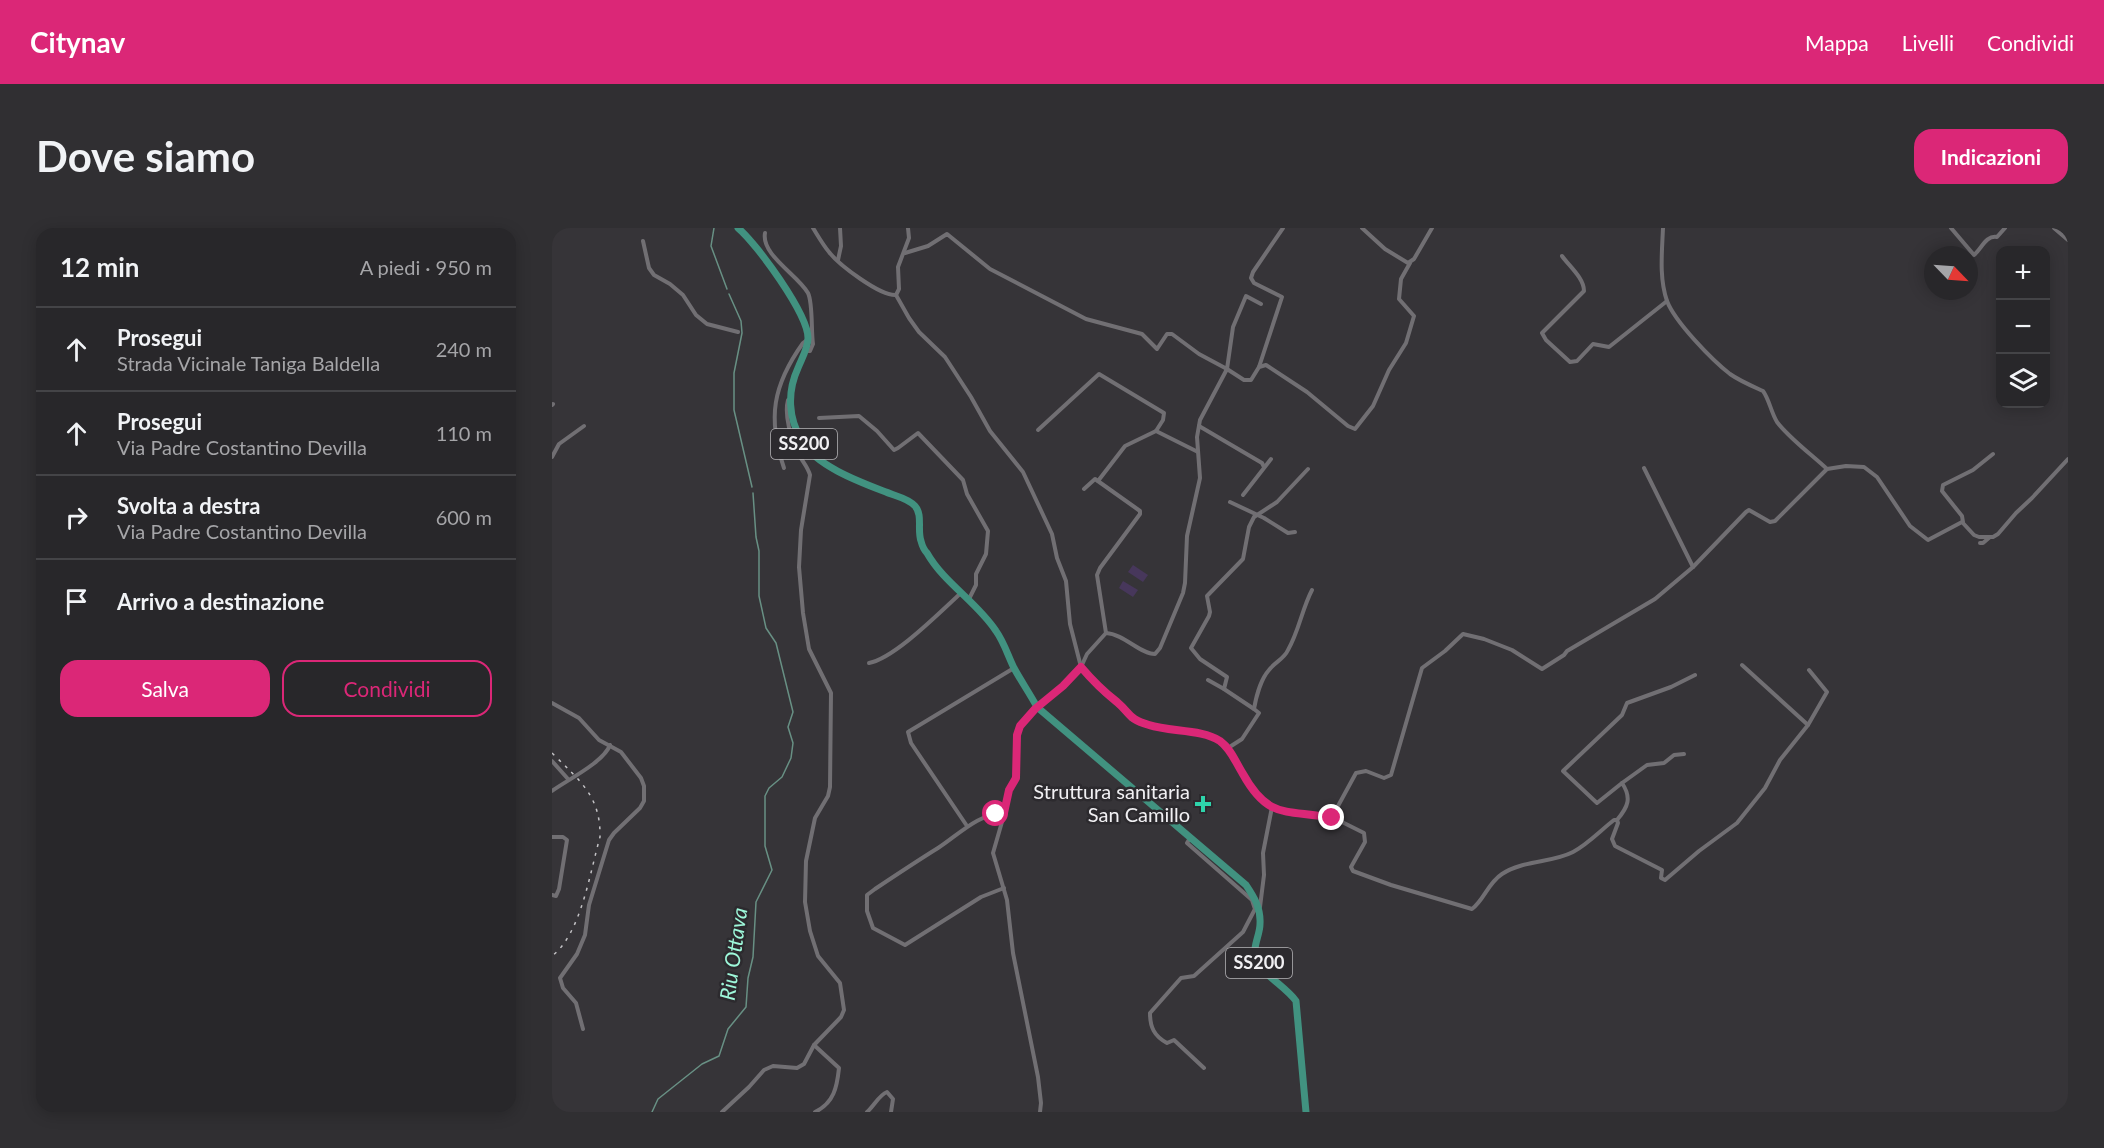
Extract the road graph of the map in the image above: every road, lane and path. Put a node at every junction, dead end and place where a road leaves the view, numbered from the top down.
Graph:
1 (738, 228) edge
2 (813, 228) edge
3 (840, 228) edge
4 (908, 228) edge
5 (1283, 228) edge
6 (1362, 228) edge
7 (1432, 228) edge
8 (1663, 228) edge
9 (1951, 228) edge
10 (2005, 228) edge
11 (2055, 228) edge
12 (765, 233) dead end
13 (2068, 240) edge
14 (643, 241) dead end
15 (905, 253) junction
16 (1562, 256) dead end
17 (838, 260) junction
18 (1410, 263) junction
19 (896, 295) junction
20 (1667, 301) junction
21 (1261, 304) dead end
22 (738, 332) dead end
23 (808, 340) junction
24 (805, 351) junction
25 (1259, 367) junction
26 (1227, 369) junction
27 (789, 397) junction
28 (819, 418) dead end
29 (584, 426) dead end
30 (1199, 426) junction
31 (1038, 430) dead end
32 (1156, 431) junction
33 (1198, 452) junction
34 (1993, 454) dead end
35 (552, 457) edge
36 (1271, 459) dead end
37 (2068, 459) edge
38 (1264, 467) junction
39 (784, 468) dead end
40 (1644, 468) dead end
41 (1308, 469) dead end
42 (1827, 469) junction
43 (1098, 481) junction
44 (1084, 489) dead end
45 (1243, 495) dead end
46 (1230, 502) dead end
47 (1257, 515) junction
48 (1963, 522) junction
49 (1295, 532) dead end
50 (1990, 537) junction
51 (1980, 543) dead end
52 (1693, 567) junction
53 (1312, 590) dead end
54 (962, 592) junction
55 (968, 600) junction
56 (1106, 633) junction
57 (869, 663) dead end
58 (1742, 665) dead end
59 (1081, 667) junction
60 (1014, 668) junction
61 (1809, 670) dead end
62 (1695, 675) dead end
63 (1208, 680) dead end
64 (1224, 689) junction
65 (1032, 698) junction
66 (552, 704) edge
67 (1037, 707) junction
68 (1254, 709) junction
69 (1044, 713) junction
70 (1029, 715) junction
71 (1808, 725) junction
72 (610, 746) junction
73 (1228, 748) junction
74 (1684, 754) dead end
75 (552, 760) edge
76 (568, 779) junction
77 (1622, 783) junction
78 (552, 791) edge
79 (1272, 807) junction
80 (1004, 813) junction
81 (1332, 818) junction
82 (1617, 820) junction
83 (967, 826) junction
84 (552, 837) edge
85 (1190, 838) junction
86 (1004, 888) junction
87 (552, 895) edge
88 (1259, 911) junction
89 (583, 1029) dead end
90 (814, 1045) junction
91 (1203, 1068) dead end
92 (722, 1112) edge
93 (815, 1112) edge
94 (867, 1112) edge
95 (891, 1112) edge
96 (1040, 1112) edge
97 (1307, 1112) edge

1 - 23 main road
2 - 17 street
3 - 17 street
4 - 15 street
5 - 25 street
6 - 18 street
7 - 18 street
8 - 20 street
9 - 10 street
11 - 13 street
12 - 24 street
14 - 22 street
15 - 19 street
15 - 26 street
16 - 20 street
17 - 19 street
18 - 25 street
19 - 59 street
20 - 42 street
21 - 26 street
23 - 24 main road, SS200
23 - 39 street
24 - 27 main road, SS200
25 - 26 street
26 - 30 street
27 - 54 main road, SS200
27 - 90 street
28 - 55 street
29 - 35 street
30 - 33 street
30 - 38 street
31 - 32 street
32 - 33 street
32 - 43 street
33 - 56 street
34 - 48 street
36 - 38 street
37 - 50 street
38 - 45 street
40 - 52 street
41 - 47 street
42 - 48 street
42 - 52 street
43 - 44 street
43 - 56 street
46 - 47 street
47 - 49 street
47 - 64 street
48 - 50 street
50 - 51 street
52 - 81 street
53 - 68 street
54 - 55 main road, SS200
54 - 57 street
55 - 60 main road, SS200
56 - 59 street
58 - 71 street
59 - 67 street
59 - 73 street
60 - 65 main road, SS200
60 - 83 street
61 - 71 street
62 - 77 street
63 - 64 street
64 - 68 street
65 - 67 main road, SS200
65 - 70 street
66 - 72 street
67 - 69 main road, SS200
67 - 70 street
68 - 73 street
69 - 70 street
69 - 85 main road, SS200
70 - 80 street
71 - 82 street
72 - 76 street
72 - 89 street
73 - 79 street
74 - 77 street
75 - 76 street
76 - 78 street
77 - 82 street
79 - 81 street
79 - 88 street
80 - 83 street
80 - 86 street
81 - 82 street
83 - 86 street
84 - 87 street
85 - 88 main road, SS200
85 - 91 street
86 - 96 street
88 - 97 main road, SS200
90 - 92 street
90 - 93 street
94 - 95 street

